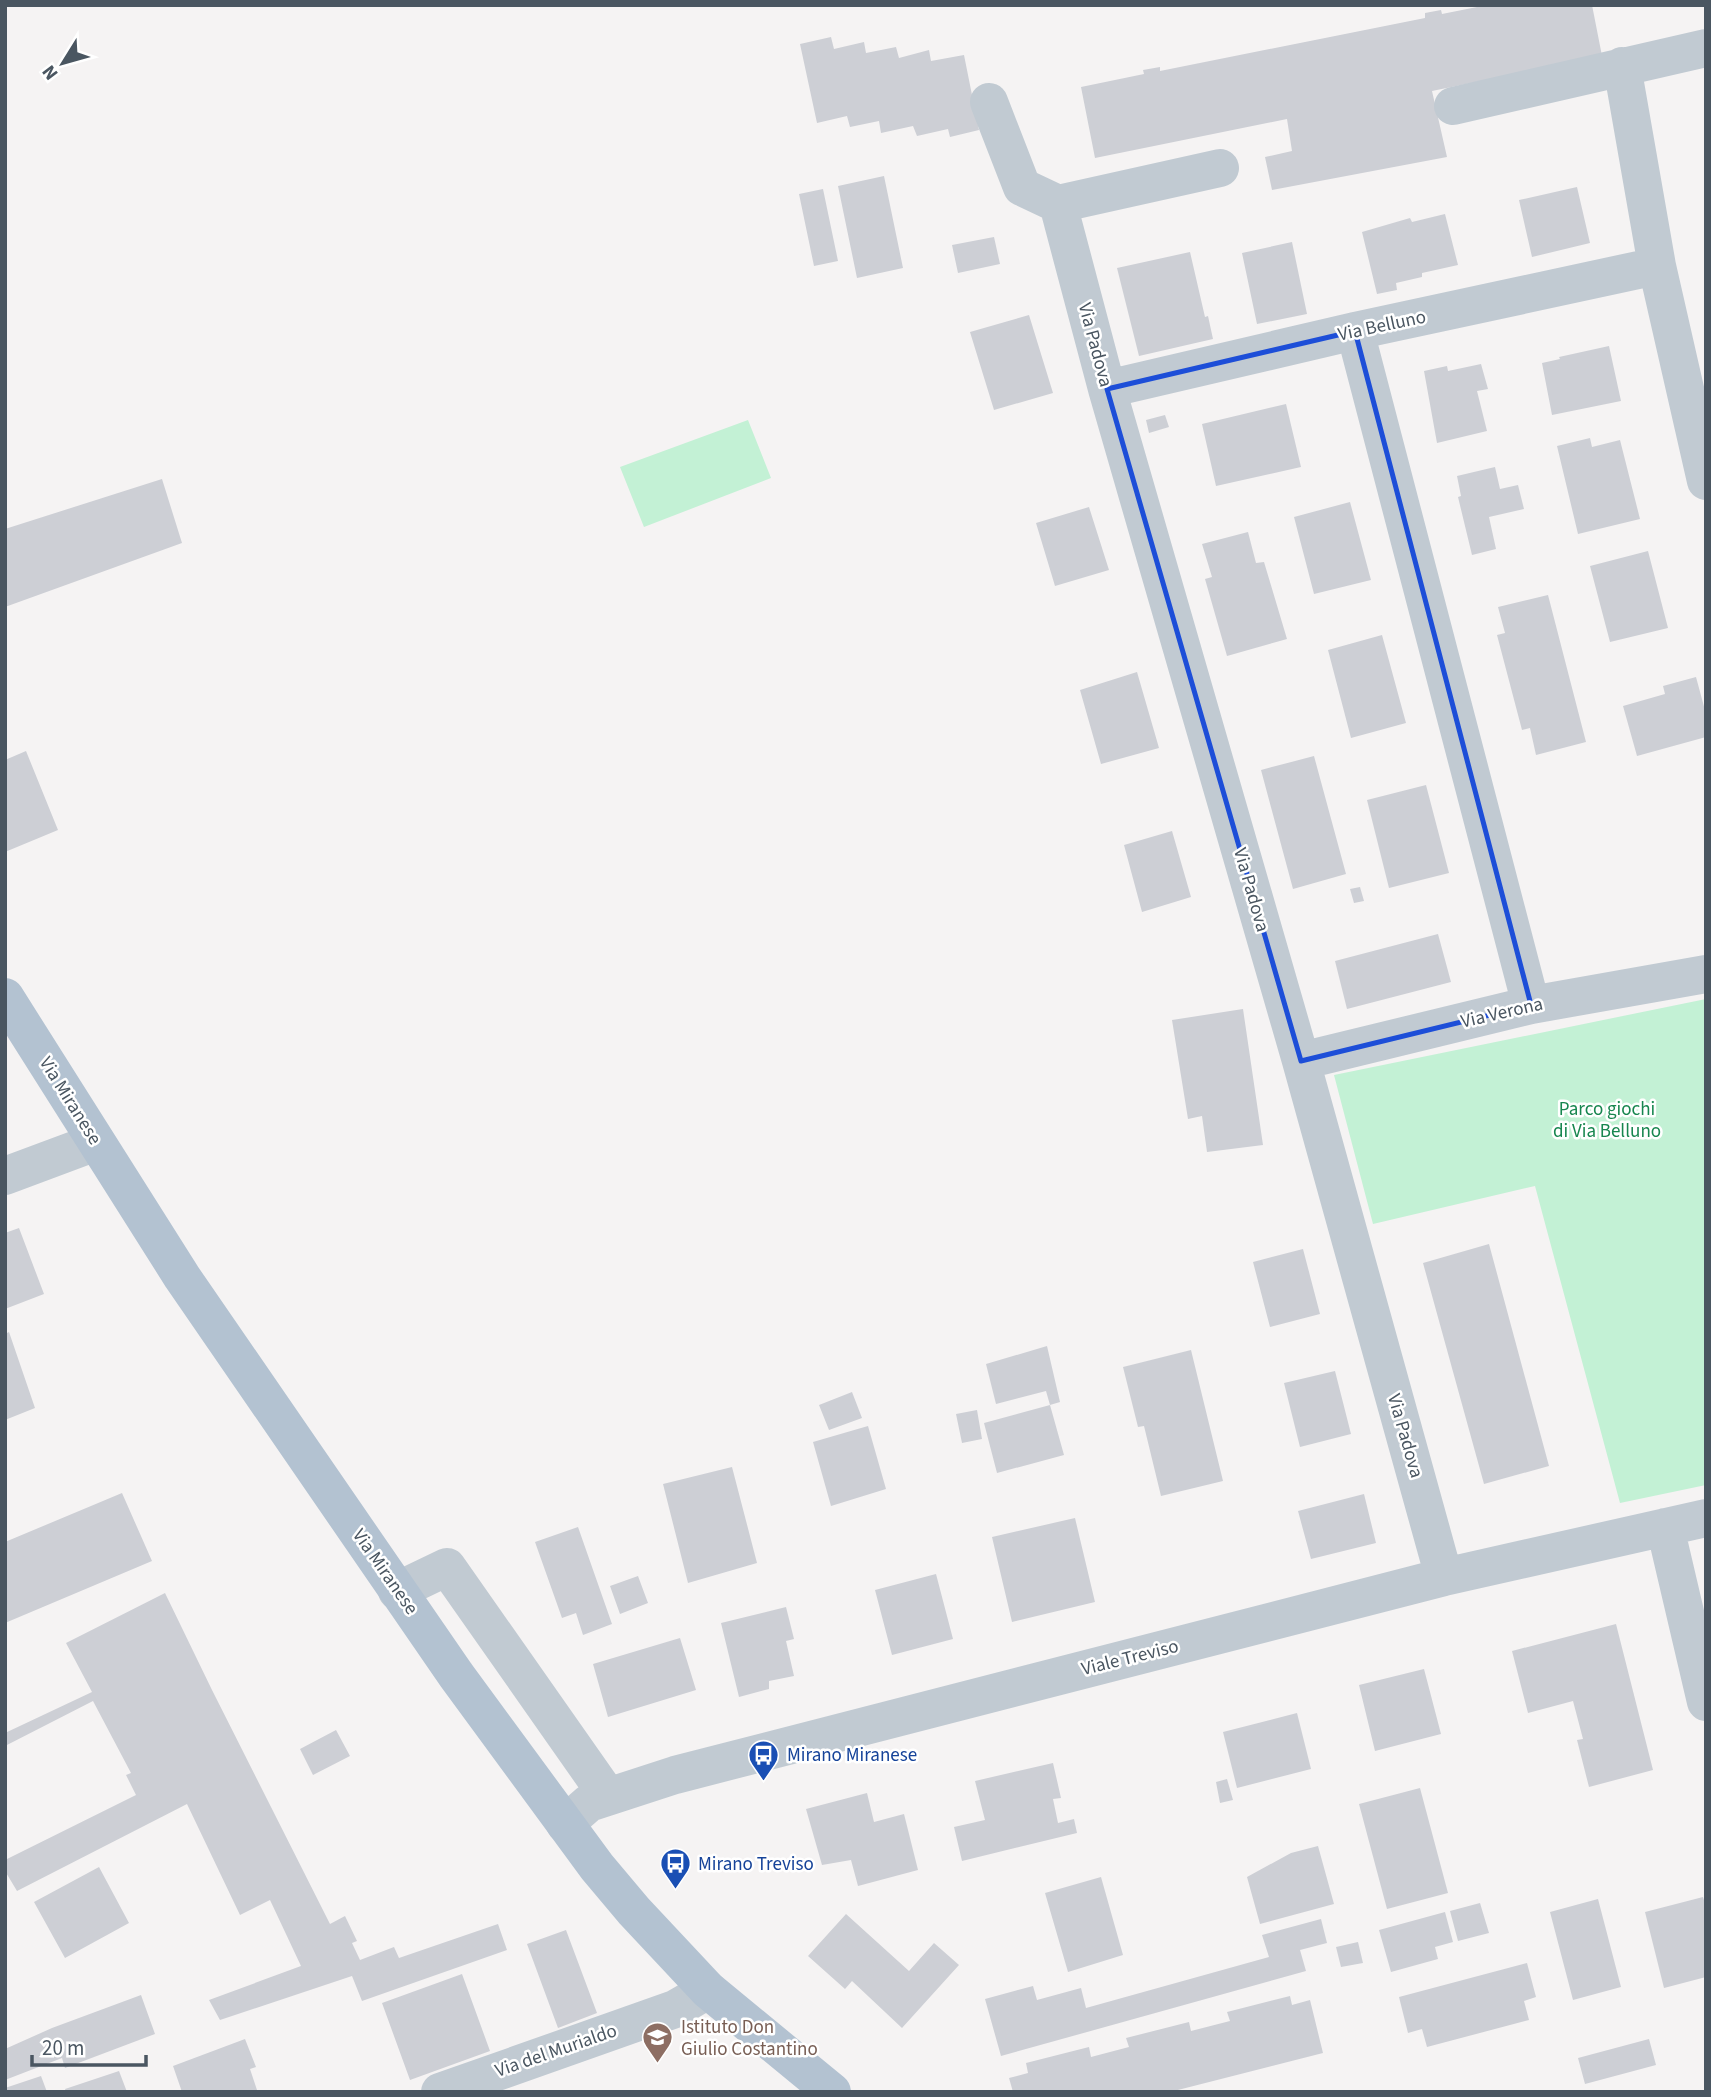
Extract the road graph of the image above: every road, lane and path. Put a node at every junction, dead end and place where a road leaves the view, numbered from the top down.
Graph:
1 (1706, 48) edge
2 (1622, 66) junction
3 (989, 102) dead end
4 (1453, 106) dead end
5 (1220, 168) dead end
6 (1058, 204) junction
7 (1657, 266) junction
8 (1355, 331) junction
9 (1107, 389) junction
10 (1706, 481) edge
11 (1706, 974) edge
12 (5, 997) edge
13 (1531, 1005) junction
14 (1301, 1061) junction
15 (96, 1142) junction
16 (5, 1176) edge
17 (1706, 1518) edge
18 (1665, 1527) junction
19 (1444, 1577) junction
20 (397, 1591) junction
21 (1706, 1702) edge
22 (607, 1796) junction
23 (565, 1824) junction
24 (708, 1990) junction
25 (440, 2092) edge
26 (832, 2092) edge

1 - 2 street
2 - 4 street
2 - 7 street
3 - 6 street
5 - 6 street
6 - 9 street, Via Padova
7 - 8 street, Via Belluno
7 - 10 street
8 - 9 street, Via Belluno
8 - 13 street
9 - 14 street, Via Padova
11 - 13 street, Via Verona
12 - 15 main road, Via Miranese
13 - 14 street, Via Verona
14 - 19 street, Via Padova
15 - 16 street
15 - 20 main road, Via Miranese
17 - 18 street, Viale Treviso
18 - 19 street, Viale Treviso
18 - 21 street
19 - 22 street, Viale Treviso
20 - 22 street
20 - 23 main road, Via Miranese
22 - 23 street, Viale Treviso
23 - 24 main road, Via Miranese
24 - 25 street, Via del Murialdo
24 - 26 main road, Via Miranese

